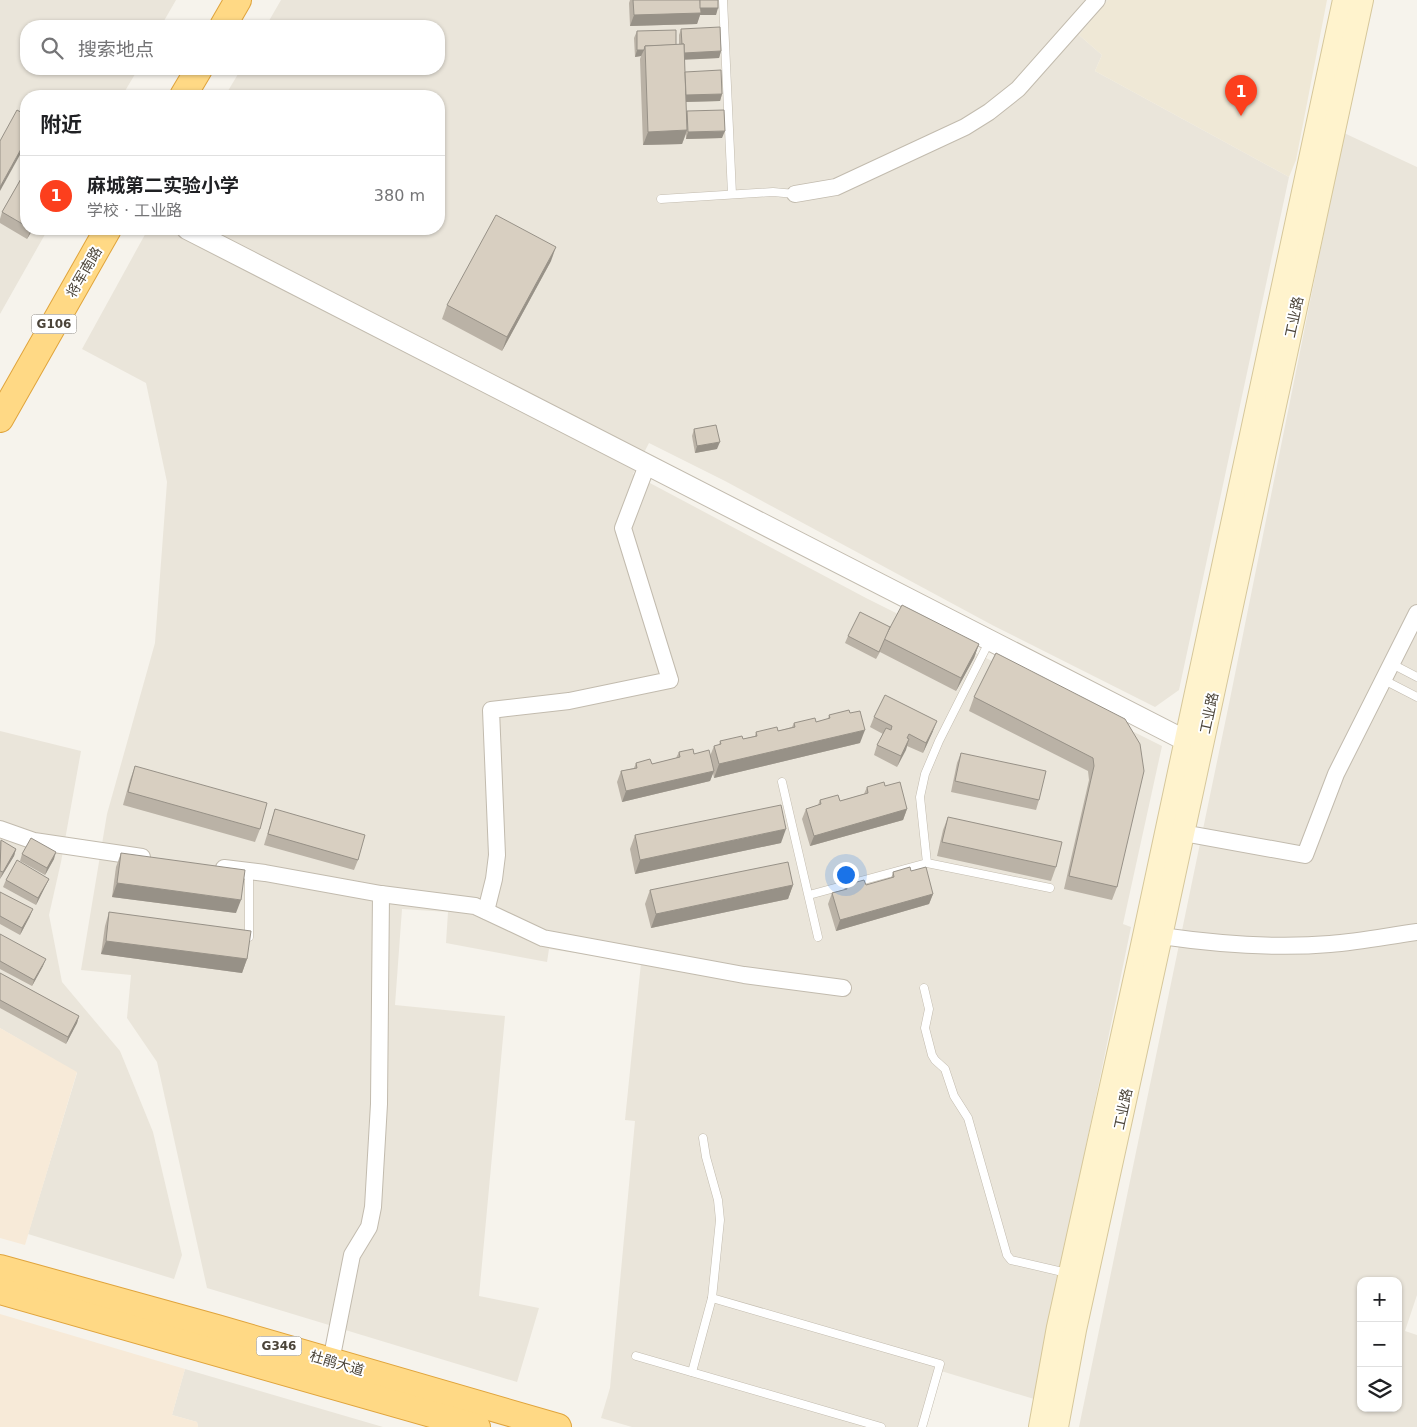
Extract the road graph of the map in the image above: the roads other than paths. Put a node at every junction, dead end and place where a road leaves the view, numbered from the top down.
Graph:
1 (220, 0) edge
2 (238, 0) edge
3 (723, 0) edge
4 (1097, 0) edge
5 (1344, 0) edge
6 (1362, 0) edge
7 (208, 20) edge
8 (226, 20) edge
9 (177, 75) edge
10 (196, 75) edge
11 (169, 90) edge
12 (187, 90) edge
13 (732, 194) junction
14 (795, 194) joint
15 (661, 199) dead end
16 (87, 235) edge
17 (105, 235) edge
18 (199, 235) edge
19 (0, 388) edge
20 (0, 419) edge
21 (647, 465) junction
22 (1417, 613) edge
23 (990, 640) junction
24 (1392, 664) junction
25 (1417, 677) edge
26 (1384, 680) junction
27 (1417, 697) edge
28 (1194, 745) junction
29 (782, 782) dead end
30 (0, 829) edge
31 (1183, 833) junction
32 (162, 859) edge
33 (927, 863) junction
34 (211, 866) edge
35 (249, 871) junction
36 (1050, 888) dead end
37 (381, 894) junction
38 (809, 895) junction
39 (486, 911) junction
40 (1417, 932) edge
41 (1161, 936) junction
42 (249, 937) edge
43 (818, 937) dead end
44 (843, 988) dead end
45 (924, 988) dead end
46 (703, 1138) dead end
47 (0, 1268) edge
48 (1070, 1274) junction
49 (0, 1291) edge
50 (712, 1298) junction
51 (636, 1356) dead end
52 (332, 1361) junction
53 (692, 1372) junction
54 (473, 1426) edge
55 (558, 1427) edge
56 (881, 1427) edge
57 (922, 1427) edge
58 (1040, 1427) edge
59 (1057, 1427) edge

1 - 7 highway
2 - 8 highway
3 - 13 lane
4 - 14 street
5 - 28 main road, 工业路
6 - 28 main road, 工业路
9 - 11 highway
10 - 12 highway
13 - 14 lane
13 - 15 lane
16 - 19 highway, 将军南路 / G106
17 - 20 highway, 将军南路 / G106
18 - 21 street
21 - 23 street
21 - 39 street
22 - 24 street
23 - 28 street
23 - 33 lane
24 - 25 lane
24 - 26 street
26 - 27 lane
26 - 31 street
28 - 31 main road, 工业路
28 - 48 main road, 工业路
29 - 38 lane
30 - 32 street
31 - 41 main road, 工业路
33 - 36 lane
33 - 38 lane
34 - 35 street
35 - 37 street
35 - 42 lane
37 - 39 street
37 - 52 street
38 - 43 lane
39 - 44 street
40 - 41 street
41 - 59 main road, 工业路
45 - 48 lane
46 - 50 lane
47 - 52 highway, 杜鹃大道 / G346
48 - 58 main road, 工业路
49 - 54 highway, 杜鹃大道 / G346
50 - 53 lane
50 - 57 lane
51 - 53 lane
52 - 55 highway, 杜鹃大道 / G346
53 - 56 lane

